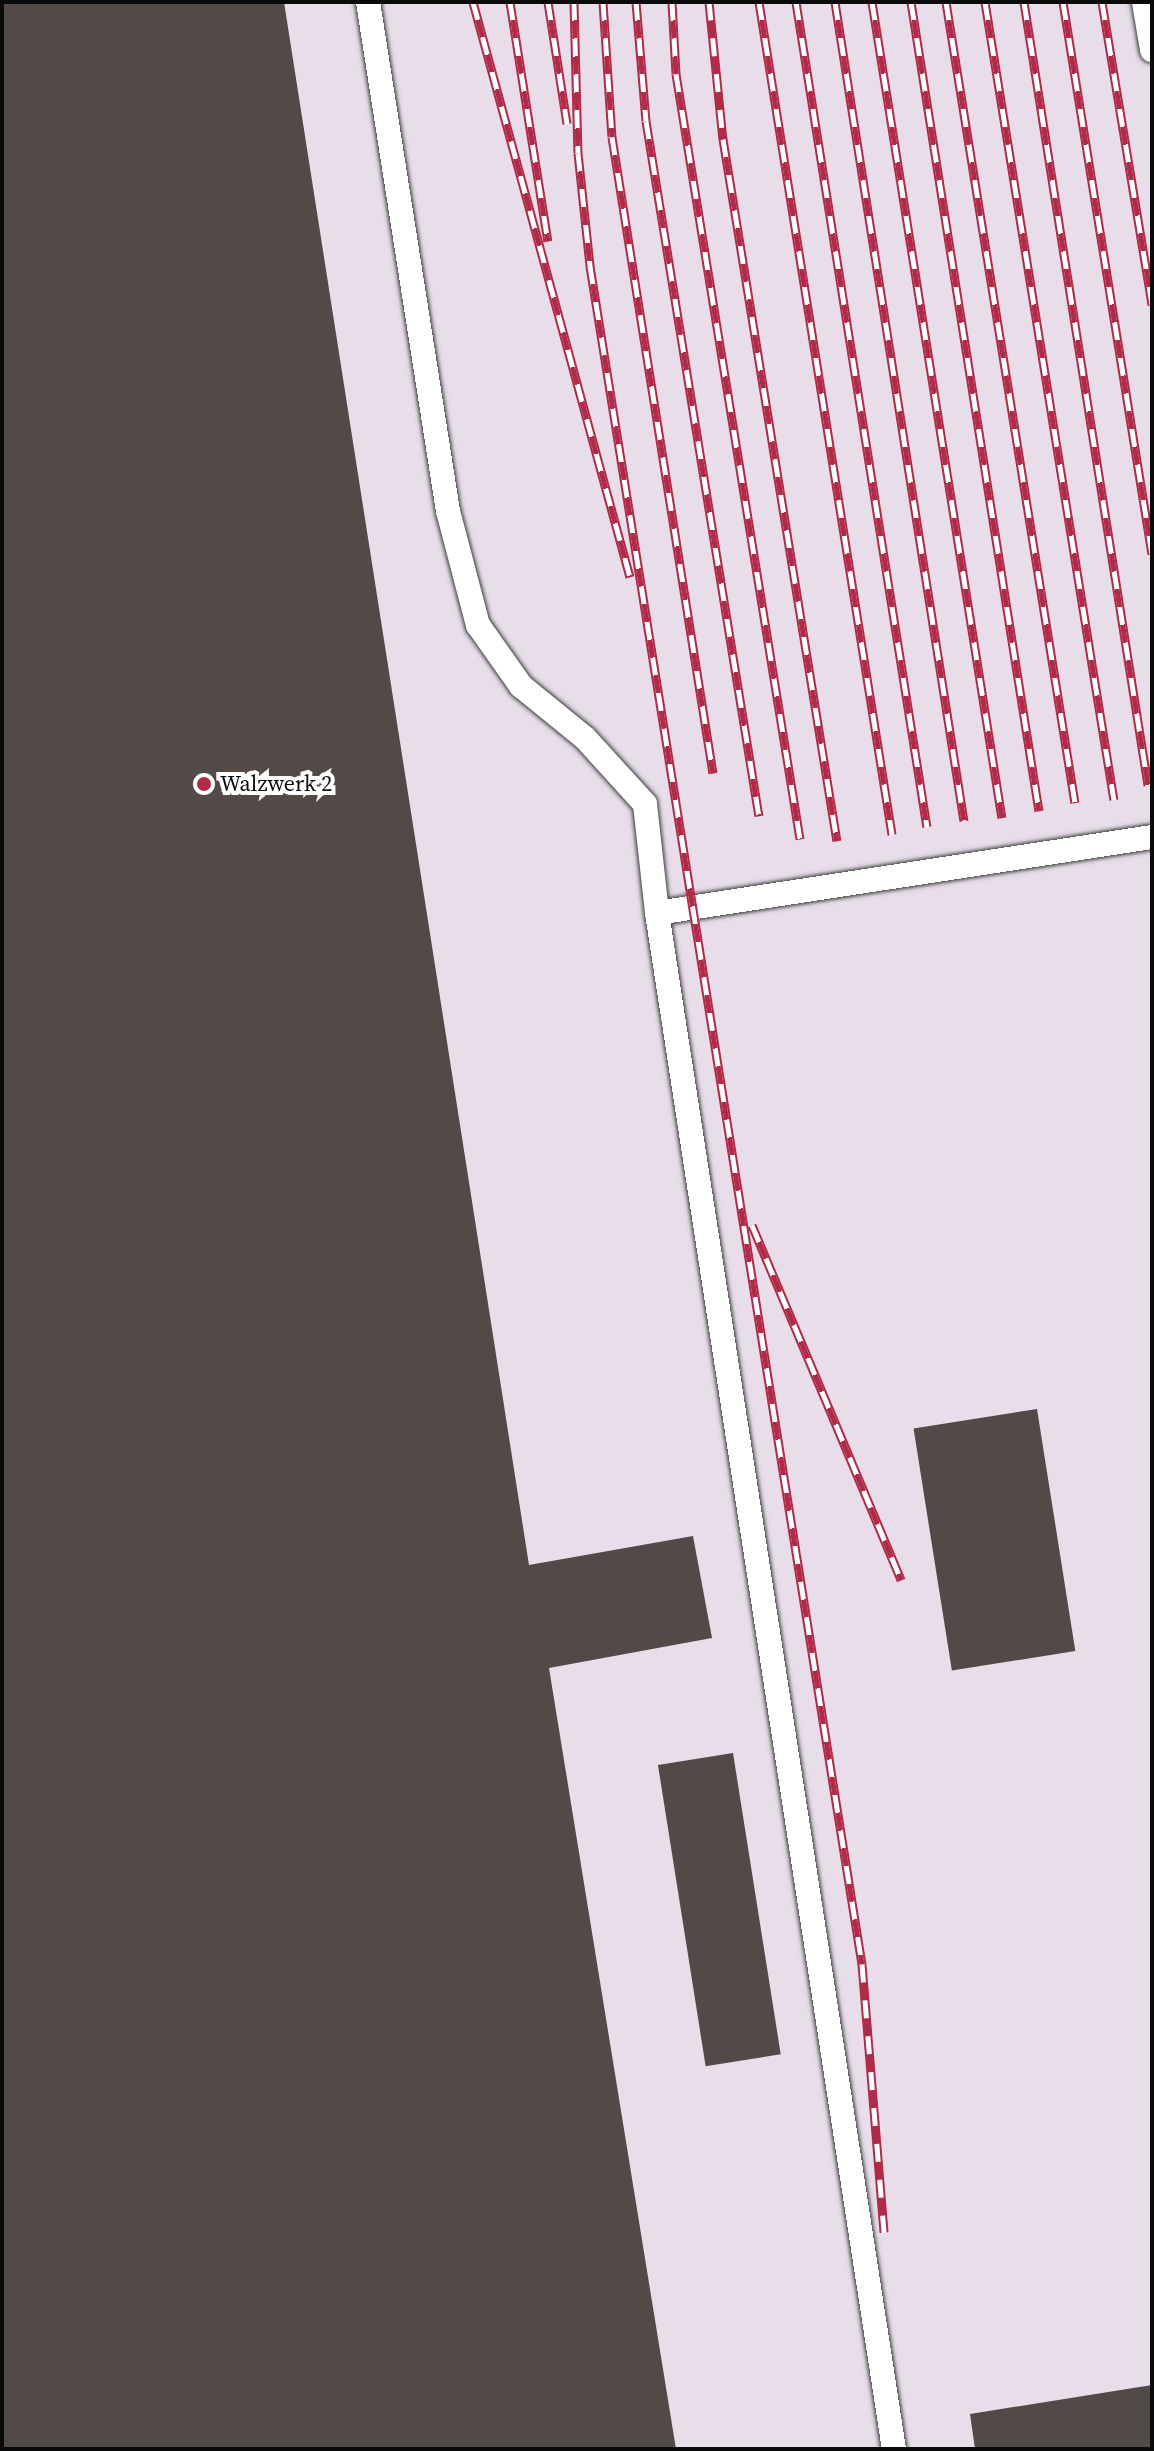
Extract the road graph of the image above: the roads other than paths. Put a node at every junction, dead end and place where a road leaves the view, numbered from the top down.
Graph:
1 (368, 2) edge
2 (1144, 2) edge
3 (1152, 50) edge
4 (1152, 837) edge
5 (657, 913) junction
6 (894, 2449) edge

1 - 5 lane
2 - 3 lane
4 - 5 lane
5 - 6 lane

